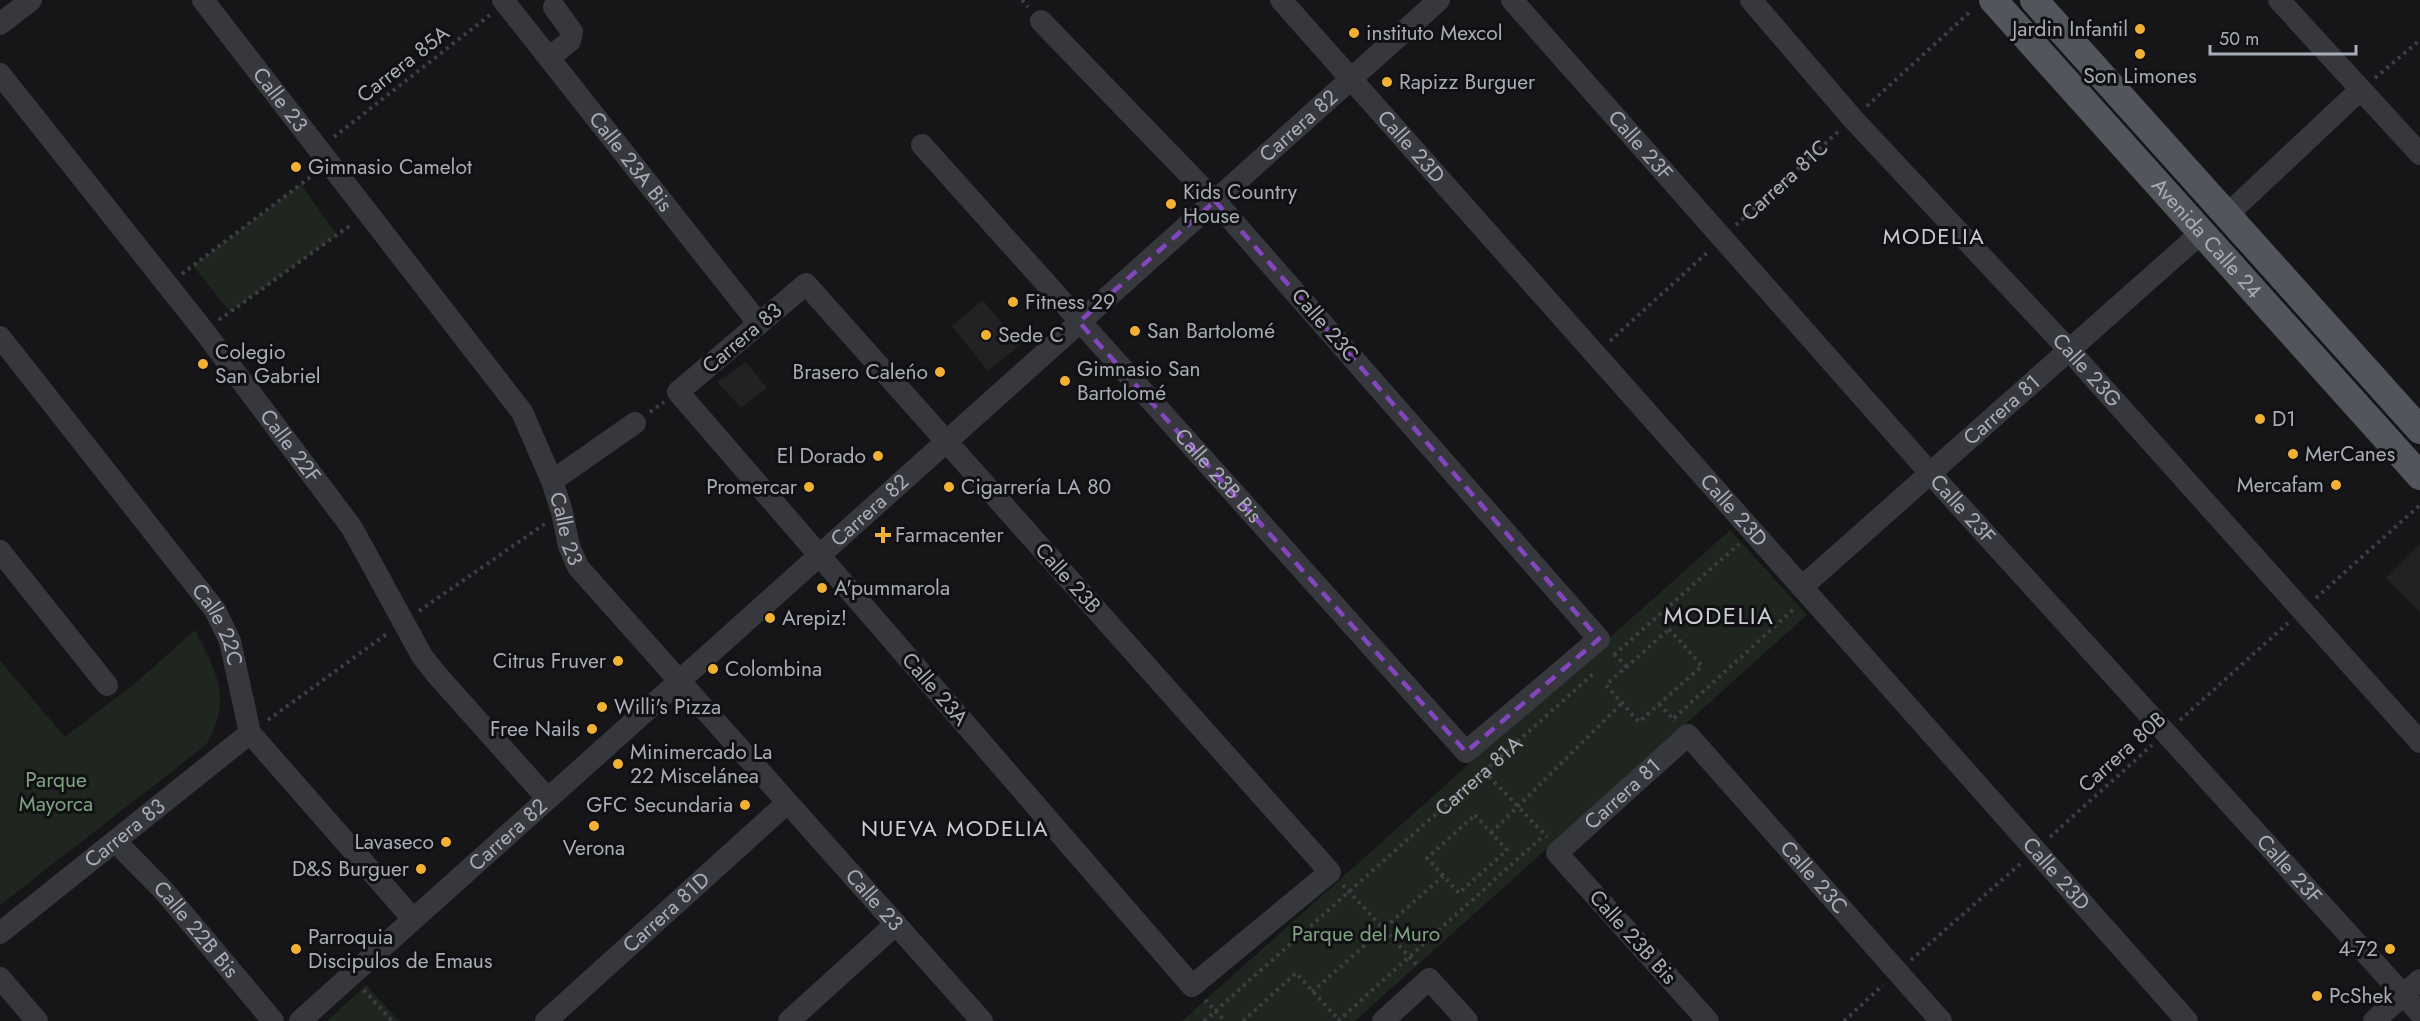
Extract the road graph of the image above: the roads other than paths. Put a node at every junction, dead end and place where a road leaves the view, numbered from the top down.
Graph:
1 (31, 0) edge
2 (203, 0) edge
3 (1281, 0) edge
4 (1439, 0) edge
5 (1512, 0) edge
6 (1751, 0) edge
7 (2034, 0) edge
8 (2279, 0) edge
9 (506, 1) edge
10 (1984, 4) edge
11 (554, 7) dead end
12 (1041, 21) dead end
13 (0, 24) edge
14 (550, 57) junction
15 (0, 74) edge
16 (1351, 79) junction
17 (2361, 90) junction
18 (922, 145) dead end
19 (2420, 154) edge
20 (1215, 201) junction
21 (2227, 215) junction
22 (2202, 232) junction
23 (806, 284) joint
24 (1079, 322) junction
25 (759, 324) junction
26 (0, 337) edge
27 (2069, 350) junction
28 (678, 392) joint
29 (635, 423) road end
30 (2420, 430) edge
31 (946, 441) junction
32 (1930, 473) junction
33 (2420, 476) edge
34 (552, 481) junction
35 (0, 551) edge
36 (819, 554) junction
37 (1802, 587) junction
38 (1599, 639) joint
39 (678, 681) junction
40 (107, 685) dead end
41 (1680, 727) joint
42 (250, 733) junction
43 (2420, 742) edge
44 (1466, 752) joint
45 (547, 798) junction
46 (787, 803) junction
47 (115, 841) junction
48 (1557, 853) joint
49 (413, 919) junction
50 (896, 924) junction
51 (0, 933) edge
52 (0, 978) edge
53 (1192, 986) joint
54 (2412, 987) edge
55 (2420, 1013) edge
56 (37, 1021) edge
57 (273, 1021) edge
58 (300, 1021) edge
59 (546, 1021) edge
60 (789, 1021) edge
61 (982, 1021) edge
62 (1383, 1021) edge
63 (1467, 1021) edge
64 (1708, 1021) edge
65 (1941, 1021) edge
66 (2187, 1021) edge
67 (2374, 1021) edge

1 - 13 street
2 - 34 street, Calle 23
3 - 16 street, Calle 23D
4 - 16 street, Carrera 82
5 - 32 street, Calle 23F
6 - 27 street, Calle 23G
7 - 21 main road, Avenida Calle 24
8 - 17 street
9 - 14 street, Calle 23A Bis
10 - 22 main road, Avenida Calle 24
11 - 14 street
12 - 20 street, Calle 23C
14 - 25 street, Calle 23A Bis
15 - 45 street, Calle 22F
16 - 20 street, Carrera 82
16 - 37 street, Calle 23D
17 - 19 street
17 - 21 street
18 - 24 street, Calle 23B Bis
20 - 24 street, Carrera 82
20 - 38 street, Calle 23C
21 - 30 main road, Avenida Calle 24
22 - 27 street, Carrera 81
22 - 33 main road, Avenida Calle 24
23 - 25 street, Carrera 83
23 - 31 street, Calle 23B
24 - 31 street, Carrera 82
24 - 44 street, Calle 23B Bis
25 - 28 street, Carrera 83
26 - 42 street, Calle 22C
27 - 32 street, Carrera 81
27 - 43 street, Calle 23G
28 - 36 street, Calle 23A
29 - 34 street
31 - 36 street, Carrera 82
31 - 53 street, Calle 23B
32 - 37 street, Carrera 81
32 - 54 street, Calle 23F
34 - 39 street, Calle 23
35 - 40 street
36 - 39 street, Carrera 82
36 - 53 street, Calle 23A
37 - 66 street, Calle 23D
38 - 44 street, Carrera 81A
39 - 45 street, Carrera 82
39 - 46 street, Calle 23
41 - 48 street, Carrera 81
41 - 65 street, Calle 23C
42 - 47 street, Carrera 83
42 - 49 street, Calle 22C
45 - 49 street, Carrera 82
46 - 50 street, Calle 23
46 - 59 street, Carrera 81D
47 - 51 street, Carrera 83
47 - 57 street, Calle 22B Bis
48 - 64 street, Calle 23B Bis
49 - 58 street, Carrera 82
50 - 60 street
50 - 61 street, Calle 23
52 - 56 street
54 - 55 street, Calle 23F
54 - 67 street
62 - 63 street

